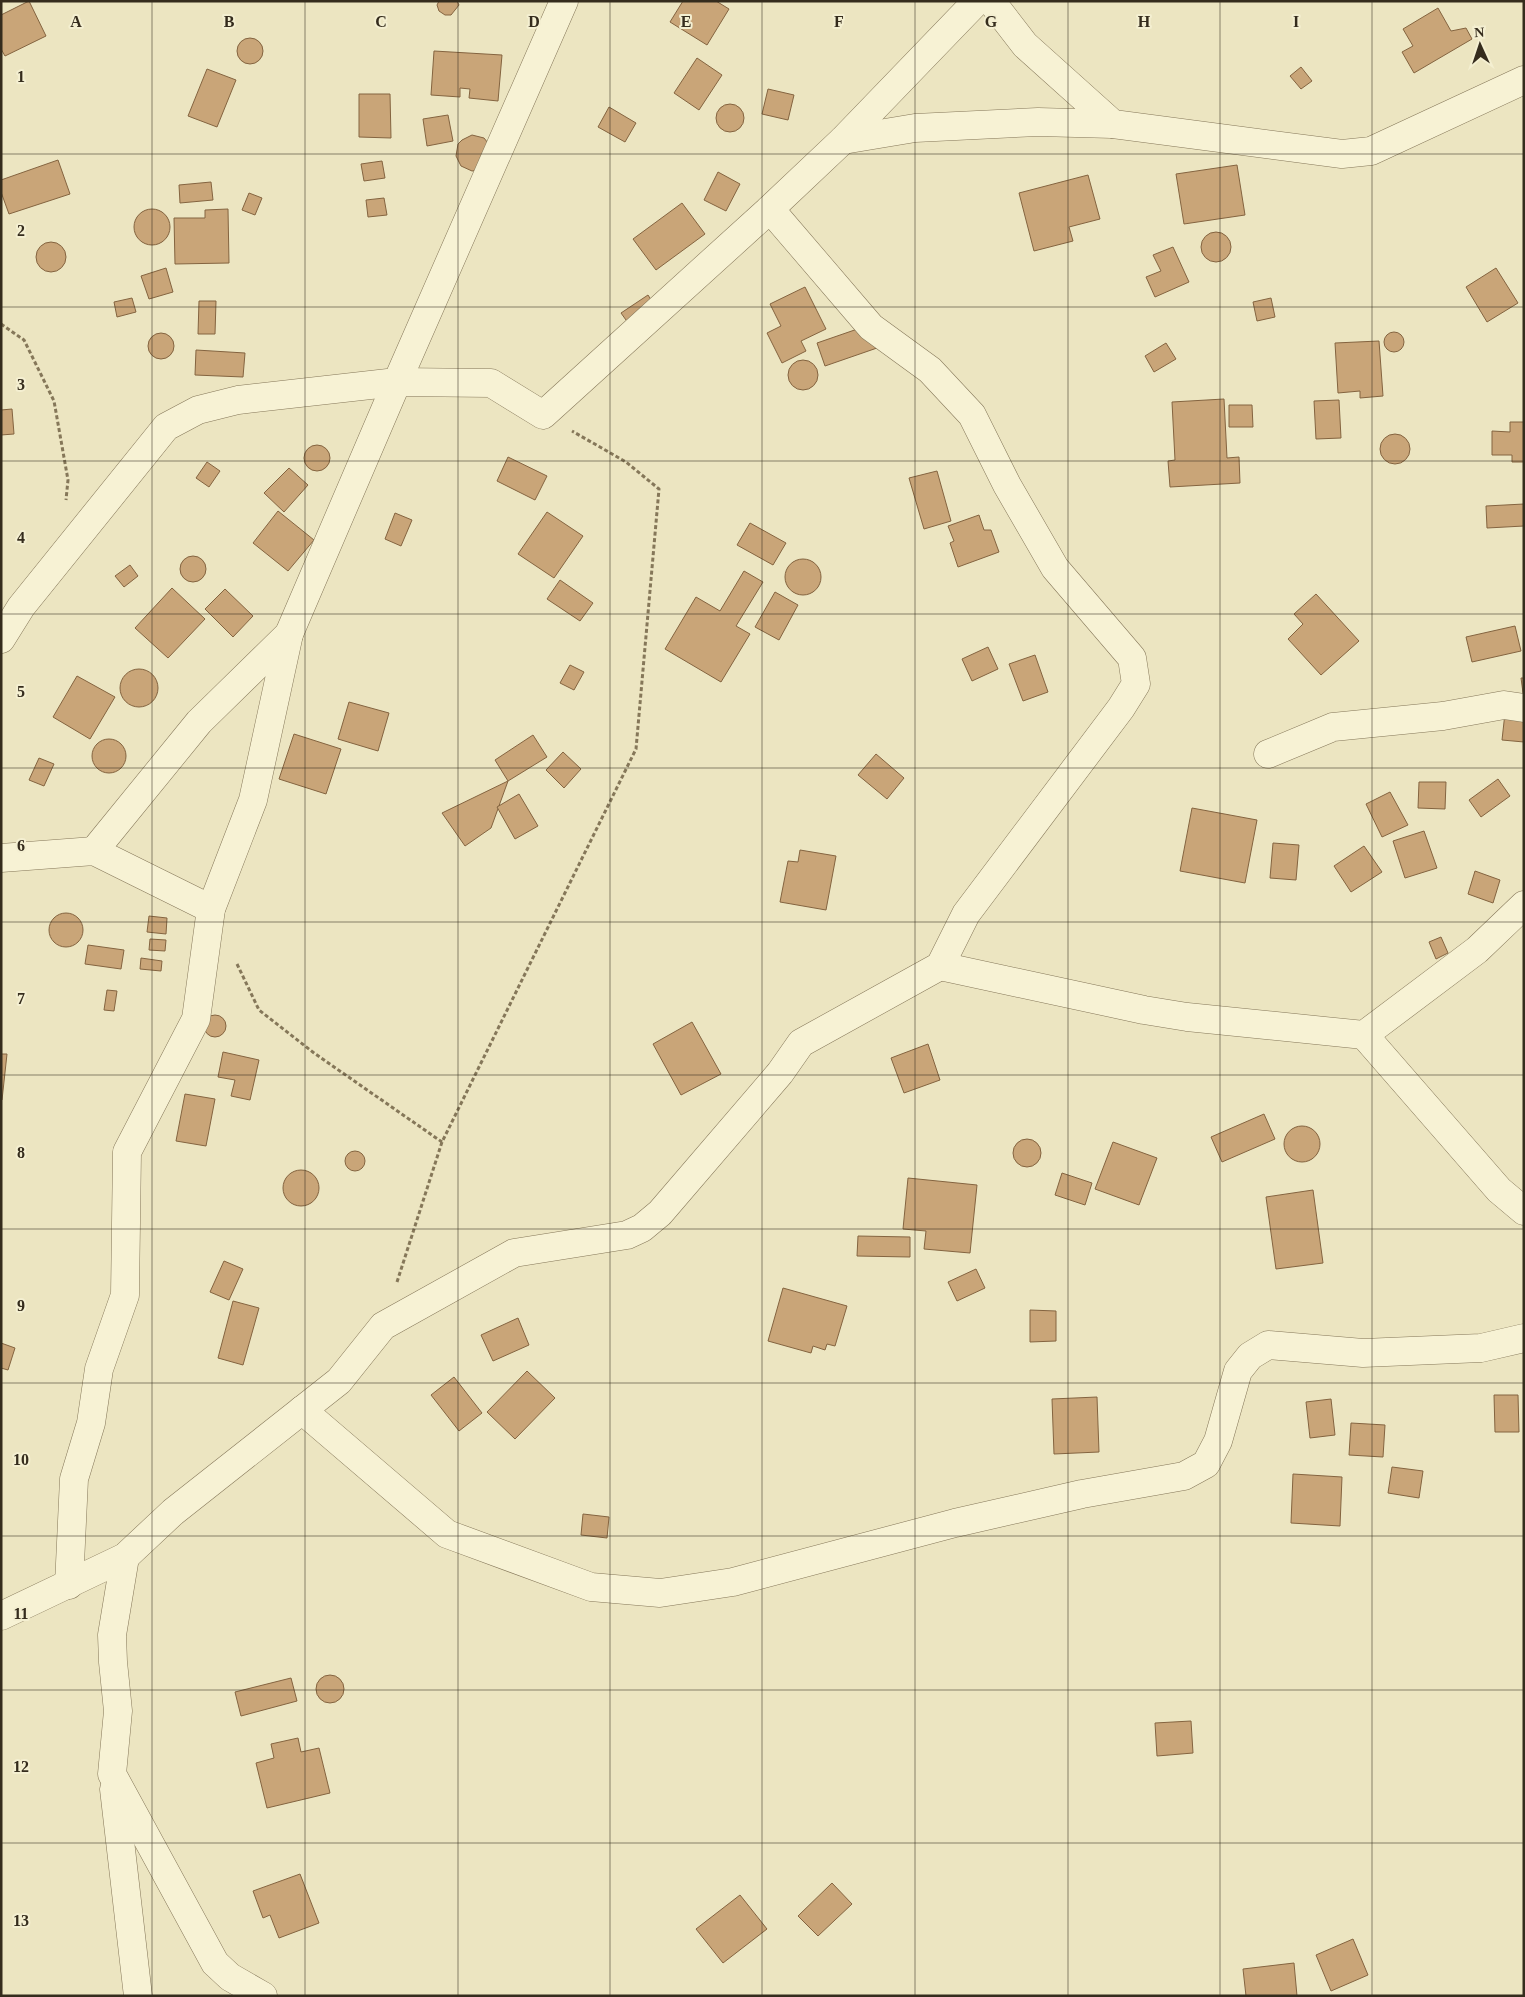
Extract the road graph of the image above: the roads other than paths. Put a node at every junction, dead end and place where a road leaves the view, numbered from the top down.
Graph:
1 (564, 1) edge
2 (977, 1) edge
3 (991, 1) edge
4 (1524, 80) edge
5 (1113, 124) junction
6 (843, 140) junction
7 (770, 209) junction
8 (397, 382) junction
9 (289, 634) junction
10 (1, 639) edge
11 (1524, 708) edge
12 (1268, 754) dead end
13 (94, 851) junction
14 (1, 858) edge
15 (1524, 905) edge
16 (211, 909) junction
17 (940, 966) junction
18 (1364, 1035) junction
19 (1524, 1211) edge
20 (1524, 1338) edge
21 (302, 1410) junction
22 (125, 1557) junction
23 (68, 1585) junction
24 (1, 1616) edge
25 (112, 1774) junction
26 (138, 1996) edge
27 (263, 1996) edge

1 - 8 street
2 - 6 street
3 - 5 street
4 - 5 street
5 - 6 street
6 - 7 street
7 - 8 street
7 - 17 street
8 - 9 street
8 - 10 street
9 - 13 street
9 - 16 street
11 - 12 street
13 - 14 street
13 - 16 street
15 - 18 street
16 - 23 street
17 - 18 street
17 - 21 street
18 - 19 street
20 - 21 street
21 - 22 street
22 - 23 street
22 - 25 street
23 - 24 street
25 - 26 street
25 - 27 street

